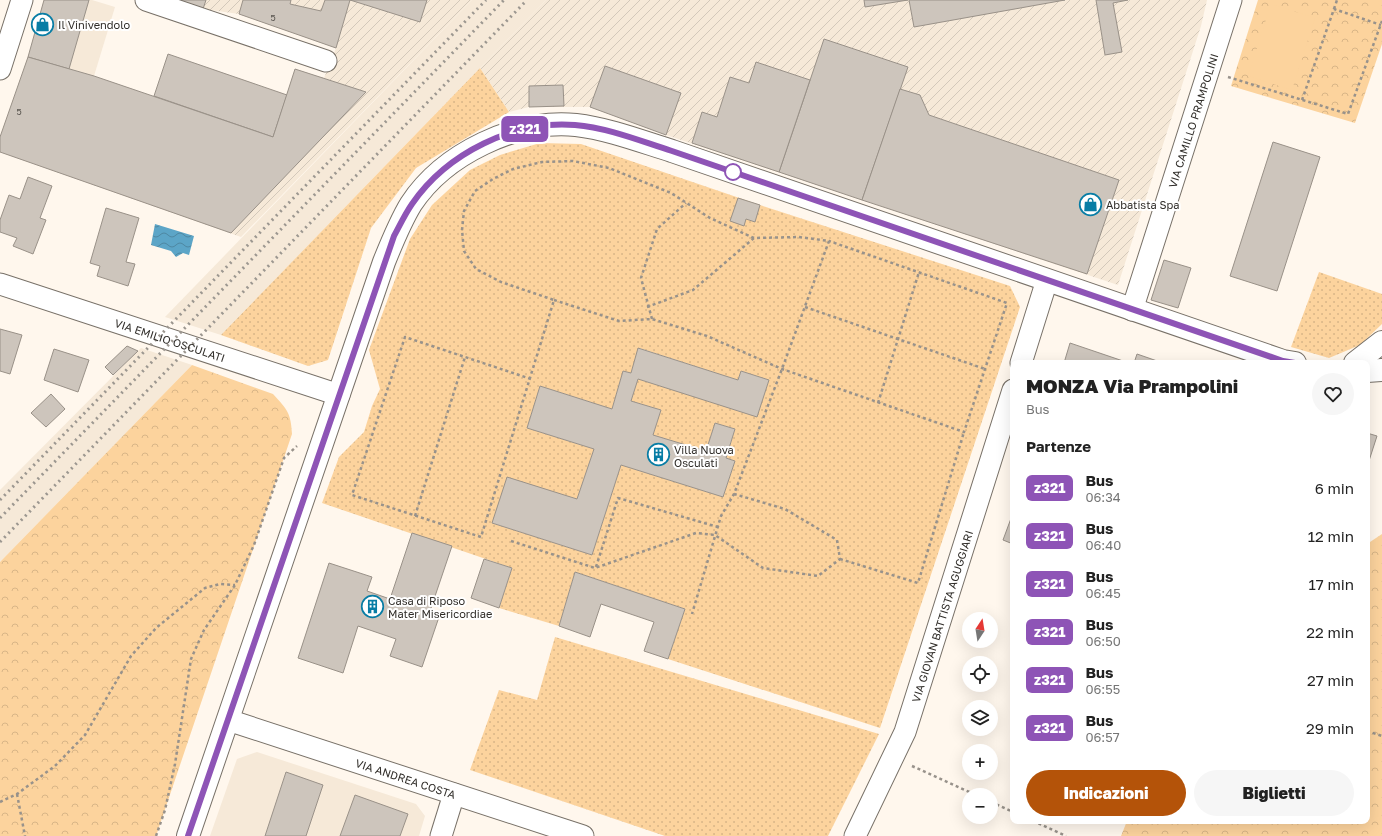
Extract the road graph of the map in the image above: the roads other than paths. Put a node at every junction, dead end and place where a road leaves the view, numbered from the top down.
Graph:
1 (22, 0) edge
2 (146, 0) edge
3 (1231, 0) edge
4 (326, 61) dead end
5 (0, 69) edge
6 (1047, 280) junction
7 (0, 284) edge
8 (1132, 310) junction
9 (1382, 342) edge
10 (1022, 360) edge
11 (1280, 360) edge
12 (1359, 360) edge
13 (1382, 370) edge
14 (1370, 371) edge
15 (339, 395) junction
16 (1010, 400) edge
17 (228, 720) junction
18 (454, 794) junction
19 (188, 836) edge
20 (441, 836) edge
21 (583, 836) edge
22 (855, 836) edge

1 - 5 street
2 - 4 street
3 - 8 street, VIA CAMILLO PRAMPOLINI
6 - 8 street
6 - 10 street
6 - 15 street
7 - 15 street, VIA EMILIO OSCULATI
8 - 11 street
9 - 12 street
13 - 14 street
15 - 17 street
16 - 22 street, VIA GIOVAN BATTISTA AGUGGIARI
17 - 18 street, VIA ANDREA COSTA
17 - 19 street
18 - 20 street
18 - 21 street, VIA ANDREA COSTA

